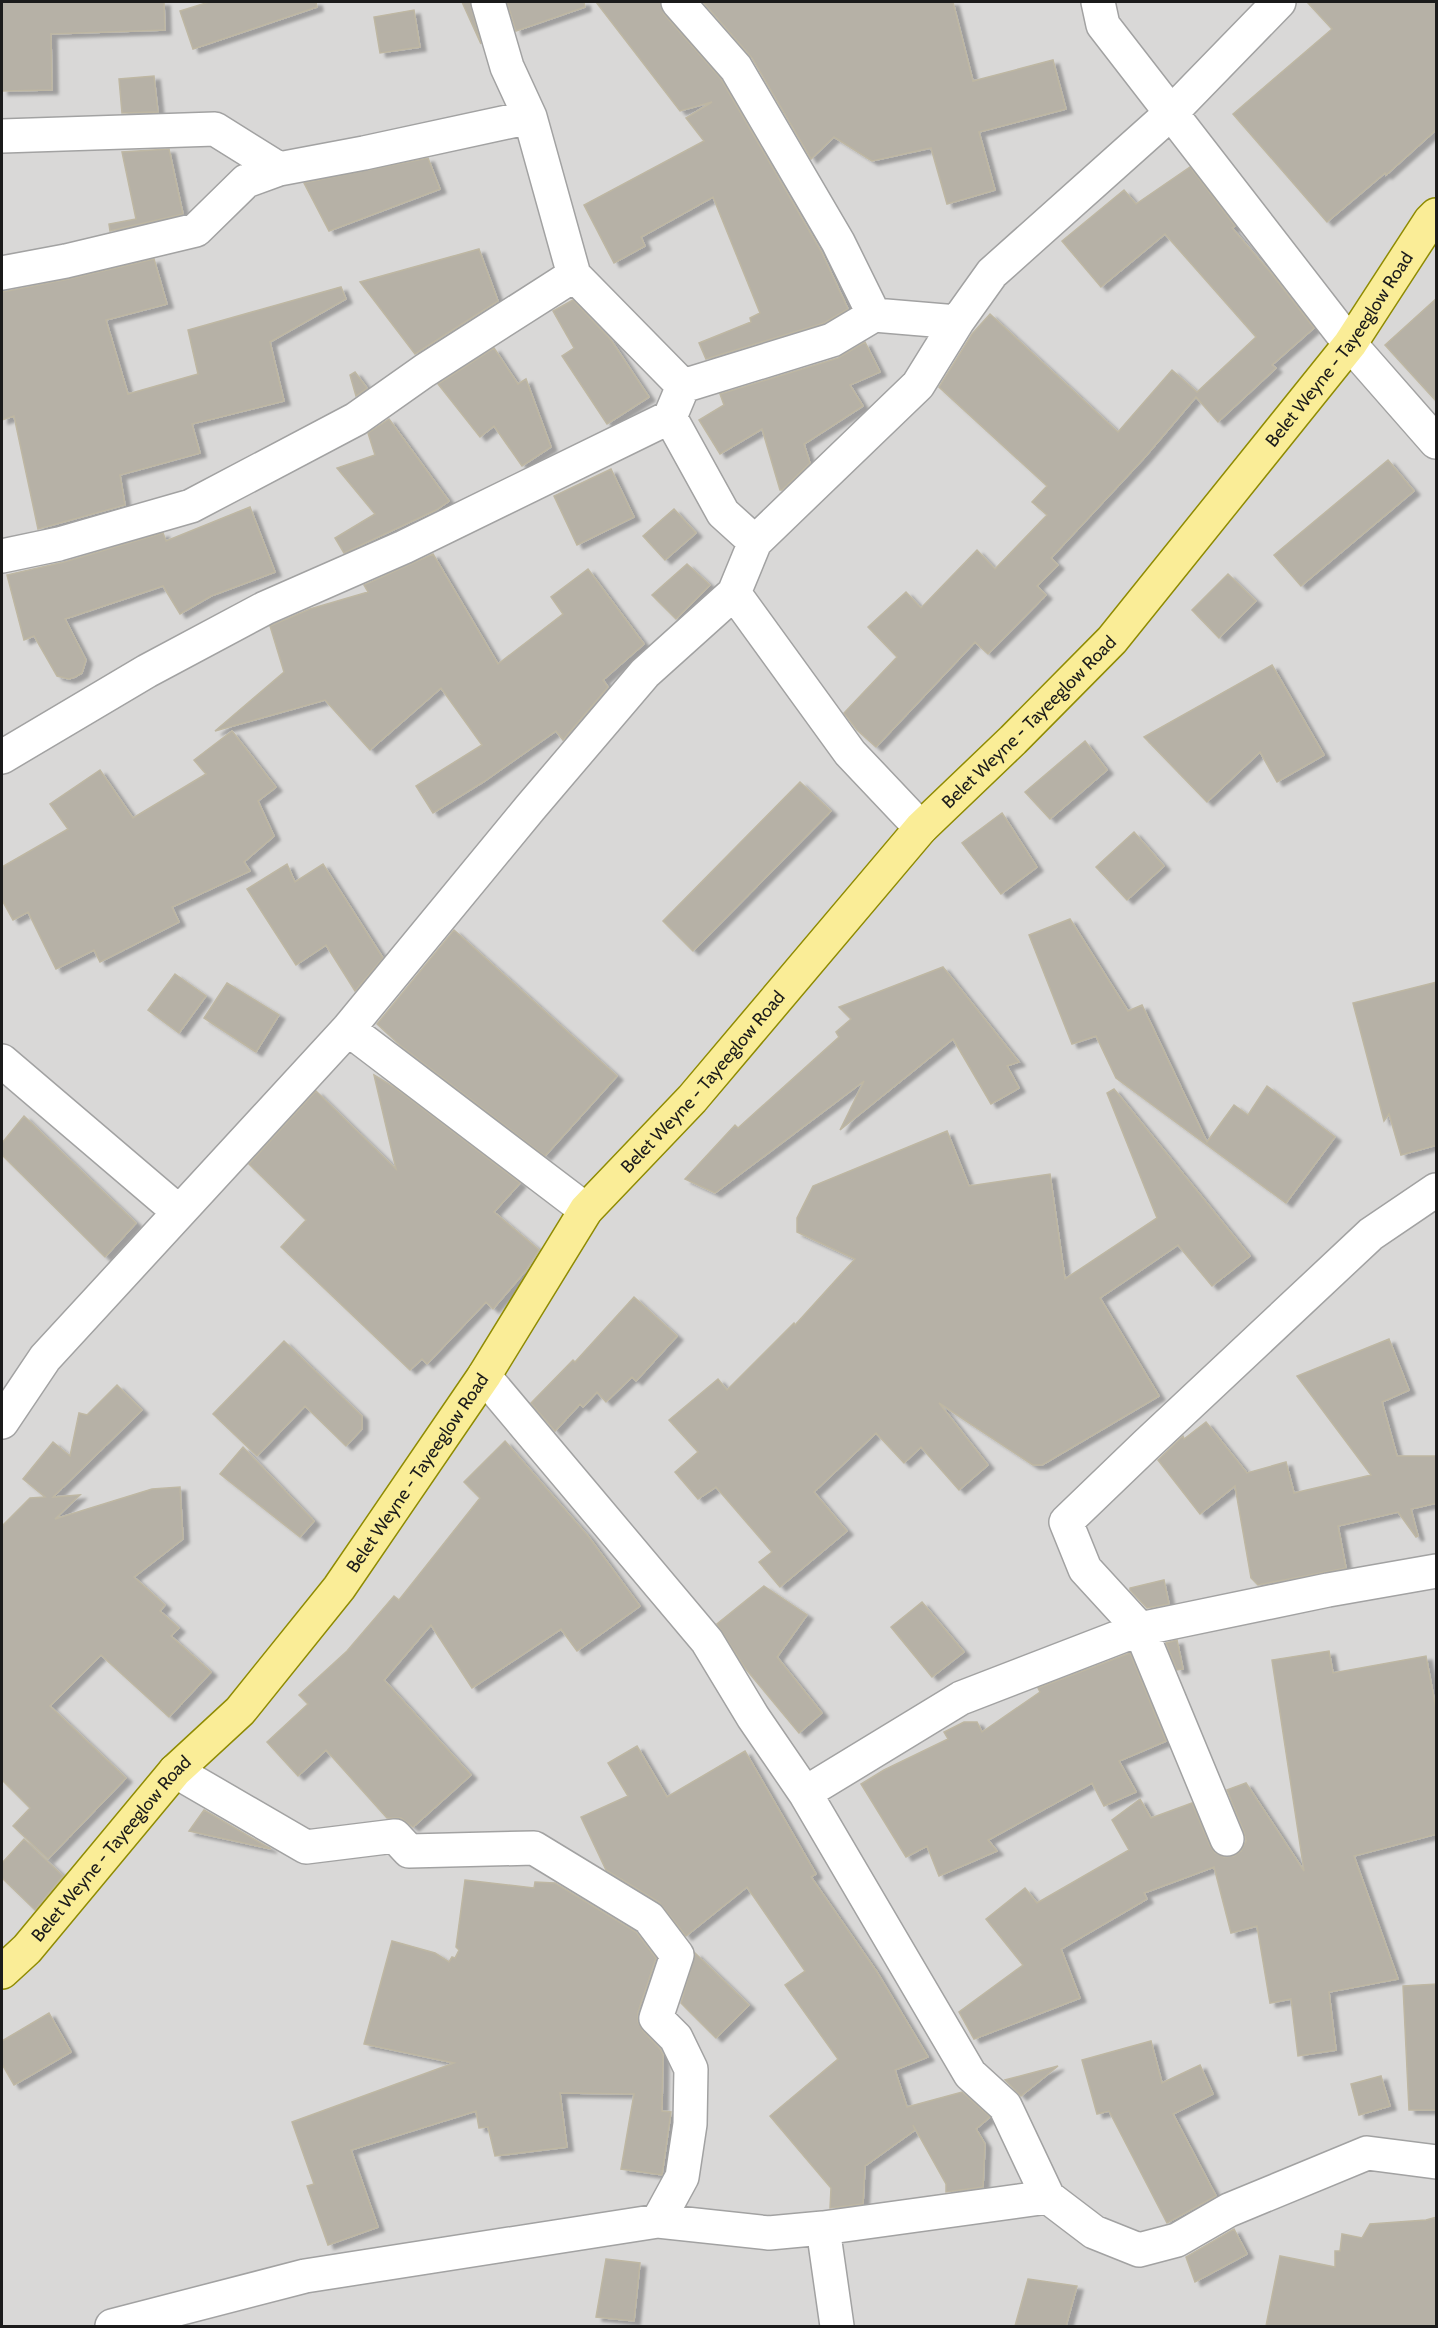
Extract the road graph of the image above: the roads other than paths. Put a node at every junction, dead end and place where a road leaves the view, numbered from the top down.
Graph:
1 (488, 2) edge
2 (678, 2) edge
3 (1098, 2) edge
4 (1279, 2) edge
5 (1171, 113) junction
6 (530, 117) junction
7 (2, 136) edge
8 (279, 168) junction
9 (1434, 221) edge
10 (2, 273) edge
11 (574, 275) junction
12 (874, 315) junction
13 (957, 322) junction
14 (1350, 344) junction
15 (683, 386) junction
16 (670, 417) junction
17 (1437, 442) edge
18 (755, 542) junction
19 (2, 556) edge
20 (734, 593) junction
21 (2, 757) edge
22 (921, 828) junction
23 (348, 1029) junction
24 (2, 1061) edge
25 (1437, 1190) edge
26 (586, 1210) junction
27 (179, 1212) junction
28 (484, 1376) junction
29 (2, 1422) edge
30 (1437, 1571) edge
31 (1140, 1629) junction
32 (175, 1771) junction
33 (806, 1793) junction
34 (1227, 1839) dead end
35 (2, 1972) edge
36 (1437, 2162) edge
37 (1048, 2197) junction
38 (658, 2221) junction
39 (823, 2228) junction
40 (112, 2326) edge
41 (837, 2326) edge

1 - 6 street
2 - 12 street
3 - 5 street
4 - 5 street
5 - 13 street
5 - 14 street
6 - 8 street
6 - 11 street
7 - 8 street
8 - 10 street
9 - 14 main road, Belet Weyne - Tayeeglow Road
11 - 15 street
11 - 19 street
12 - 13 street
12 - 15 street
13 - 18 street
14 - 17 street
14 - 22 main road, Belet Weyne - Tayeeglow Road
15 - 16 street
16 - 18 street
16 - 21 street
18 - 20 street
20 - 22 street
20 - 23 street
22 - 26 main road, Belet Weyne - Tayeeglow Road
23 - 26 street
23 - 27 street
24 - 27 street
25 - 31 street
26 - 28 main road, Belet Weyne - Tayeeglow Road
27 - 29 street
28 - 32 main road, Belet Weyne - Tayeeglow Road
28 - 33 street
30 - 31 street
31 - 33 street
31 - 34 street
32 - 35 main road, Belet Weyne - Tayeeglow Road
32 - 38 street
33 - 37 street
36 - 37 street
37 - 39 street
38 - 39 street
38 - 40 street
39 - 41 street

